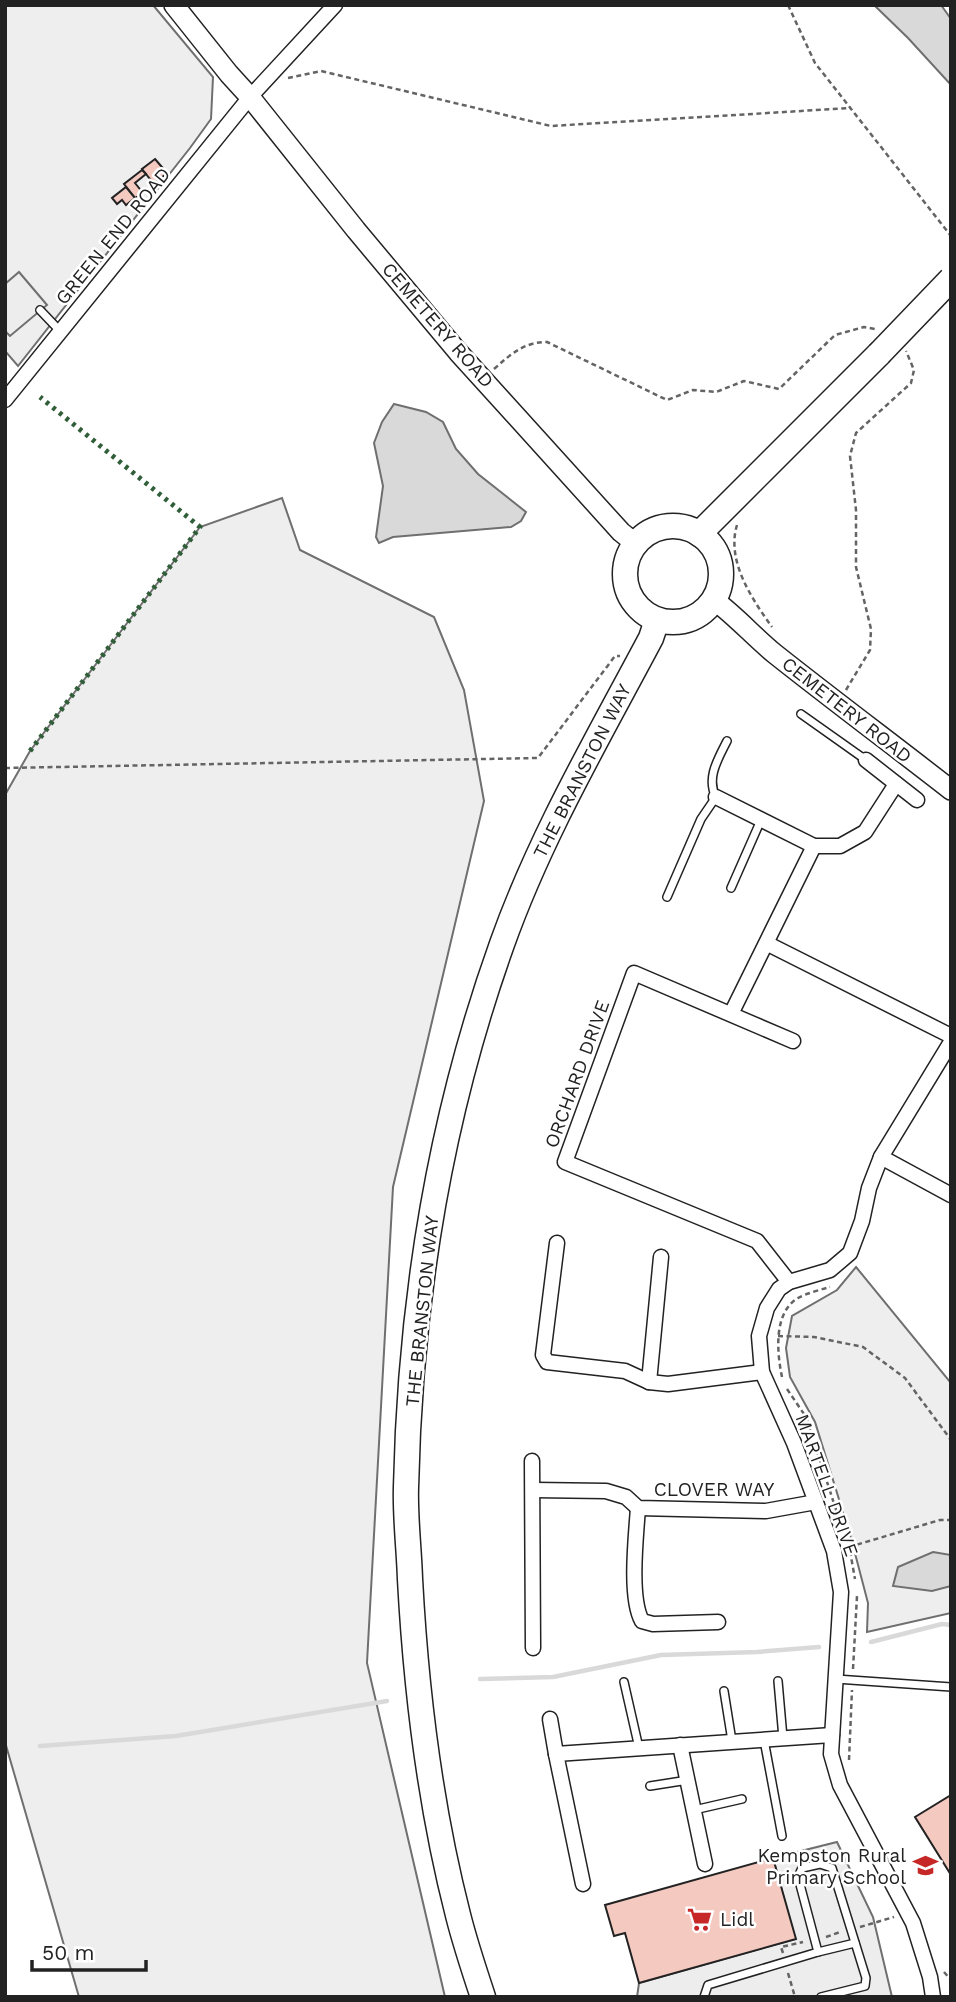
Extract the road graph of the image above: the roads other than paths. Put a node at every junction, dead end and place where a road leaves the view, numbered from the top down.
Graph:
1 (174, 5) edge
2 (335, 5) edge
3 (250, 97) junction
4 (951, 279) edge
5 (40, 310) dead end
6 (61, 332) junction
7 (5, 400) edge
8 (699, 534) junction
9 (636, 544) junction
10 (714, 600) junction
11 (657, 620) junction
12 (801, 714) dead end
13 (727, 741) dead end
14 (866, 760) joint
15 (896, 784) junction
16 (951, 790) edge
17 (716, 797) junction
18 (918, 800) dead end
19 (761, 820) junction
20 (814, 846) junction
21 (731, 888) dead end
22 (667, 897) dead end
23 (768, 944) junction
24 (731, 1014) junction
25 (951, 1036) edge
26 (793, 1041) dead end
27 (951, 1042) edge
28 (881, 1157) junction
29 (951, 1195) edge
30 (557, 1243) dead end
31 (661, 1257) dead end
32 (789, 1282) junction
33 (762, 1372) junction
34 (649, 1382) junction
35 (532, 1461) dead end
36 (534, 1490) junction
37 (816, 1502) junction
38 (638, 1508) junction
39 (718, 1622) dead end
40 (533, 1648) dead end
41 (835, 1679) junction
42 (778, 1681) dead end
43 (624, 1682) dead end
44 (951, 1687) edge
45 (724, 1691) dead end
46 (550, 1719) dead end
47 (832, 1735) junction
48 (783, 1738) junction
49 (764, 1739) junction
50 (732, 1741) junction
51 (680, 1745) junction
52 (639, 1748) junction
53 (556, 1754) junction
54 (688, 1780) junction
55 (650, 1786) dead end
56 (742, 1799) dead end
57 (694, 1810) junction
58 (782, 1836) dead end
59 (705, 1864) dead end
60 (583, 1884) dead end
61 (855, 1943) junction
62 (818, 1952) junction
63 (483, 1997) edge
64 (704, 1997) edge
65 (821, 1997) edge
66 (933, 1997) edge

1 - 3 main road, CEMETERY ROAD
2 - 3 street, GREEN END ROAD
3 - 6 street, GREEN END ROAD
3 - 9 main road, CEMETERY ROAD
4 - 8 highway, bridge
5 - 6 lane
6 - 7 street, GREEN END ROAD
8 - 9 highway
8 - 10 highway
9 - 11 highway
10 - 11 highway
10 - 16 main road, CEMETERY ROAD
11 - 63 highway, THE BRANSTON WAY
12 - 14 lane
13 - 17 lane
14 - 15 street
15 - 18 street
15 - 20 street
17 - 19 street
17 - 22 lane
19 - 20 street
19 - 21 lane
20 - 23 street
23 - 24 street
23 - 25 street
24 - 26 street, ORCHARD DRIVE
24 - 32 street, ORCHARD DRIVE
27 - 28 street
28 - 29 street
28 - 32 street
30 - 34 street
31 - 34 street
32 - 33 street, MARTELL DRIVE
33 - 34 street
33 - 37 street, MARTELL DRIVE
35 - 36 street
36 - 38 street, CLOVER WAY
36 - 40 street
37 - 38 street, CLOVER WAY
37 - 41 street, MARTELL DRIVE
38 - 39 street
41 - 44 lane
41 - 47 street, MARTELL DRIVE
42 - 48 lane
43 - 52 lane
45 - 50 lane
46 - 53 street
47 - 48 street
47 - 66 street, MARTELL DRIVE
48 - 49 street
49 - 50 street
49 - 58 lane
50 - 51 street
51 - 52 street
51 - 54 street
52 - 53 street
53 - 60 street
54 - 55 lane
54 - 57 street
56 - 57 lane
57 - 59 street
61 - 62 lane
61 - 62 lane
61 - 65 lane
62 - 64 lane

